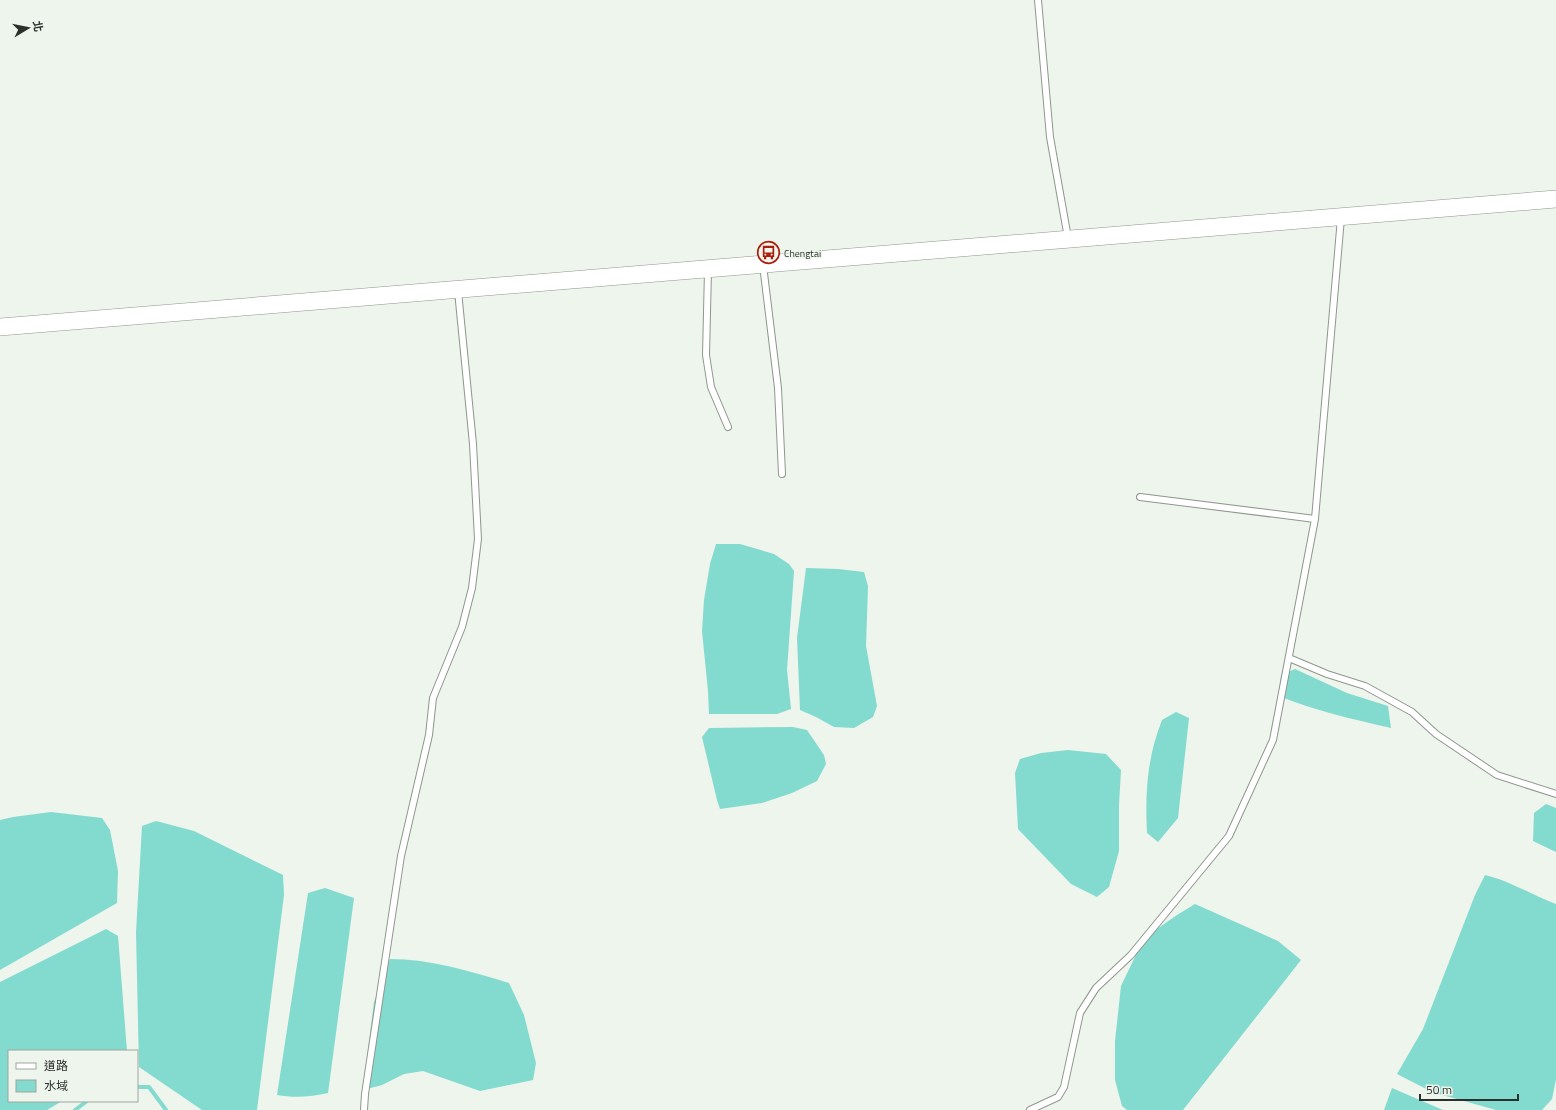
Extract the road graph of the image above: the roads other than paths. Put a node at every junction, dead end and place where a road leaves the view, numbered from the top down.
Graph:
1 (1038, 0) edge
2 (1556, 199) edge
3 (1341, 217) junction
4 (1068, 238) junction
5 (763, 265) junction
6 (708, 269) junction
7 (458, 291) junction
8 (0, 327) edge
9 (728, 427) dead end
10 (782, 474) dead end
11 (1140, 497) dead end
12 (1315, 519) junction
13 (1289, 658) junction
14 (1556, 794) edge
15 (364, 1110) edge
16 (1030, 1110) edge

1 - 4 lane
2 - 3 street
3 - 4 street
3 - 12 lane
4 - 5 street
5 - 6 street
5 - 10 lane
6 - 7 street
6 - 9 lane
7 - 8 street
7 - 15 lane
11 - 12 lane
12 - 13 lane
13 - 14 lane
13 - 16 lane

